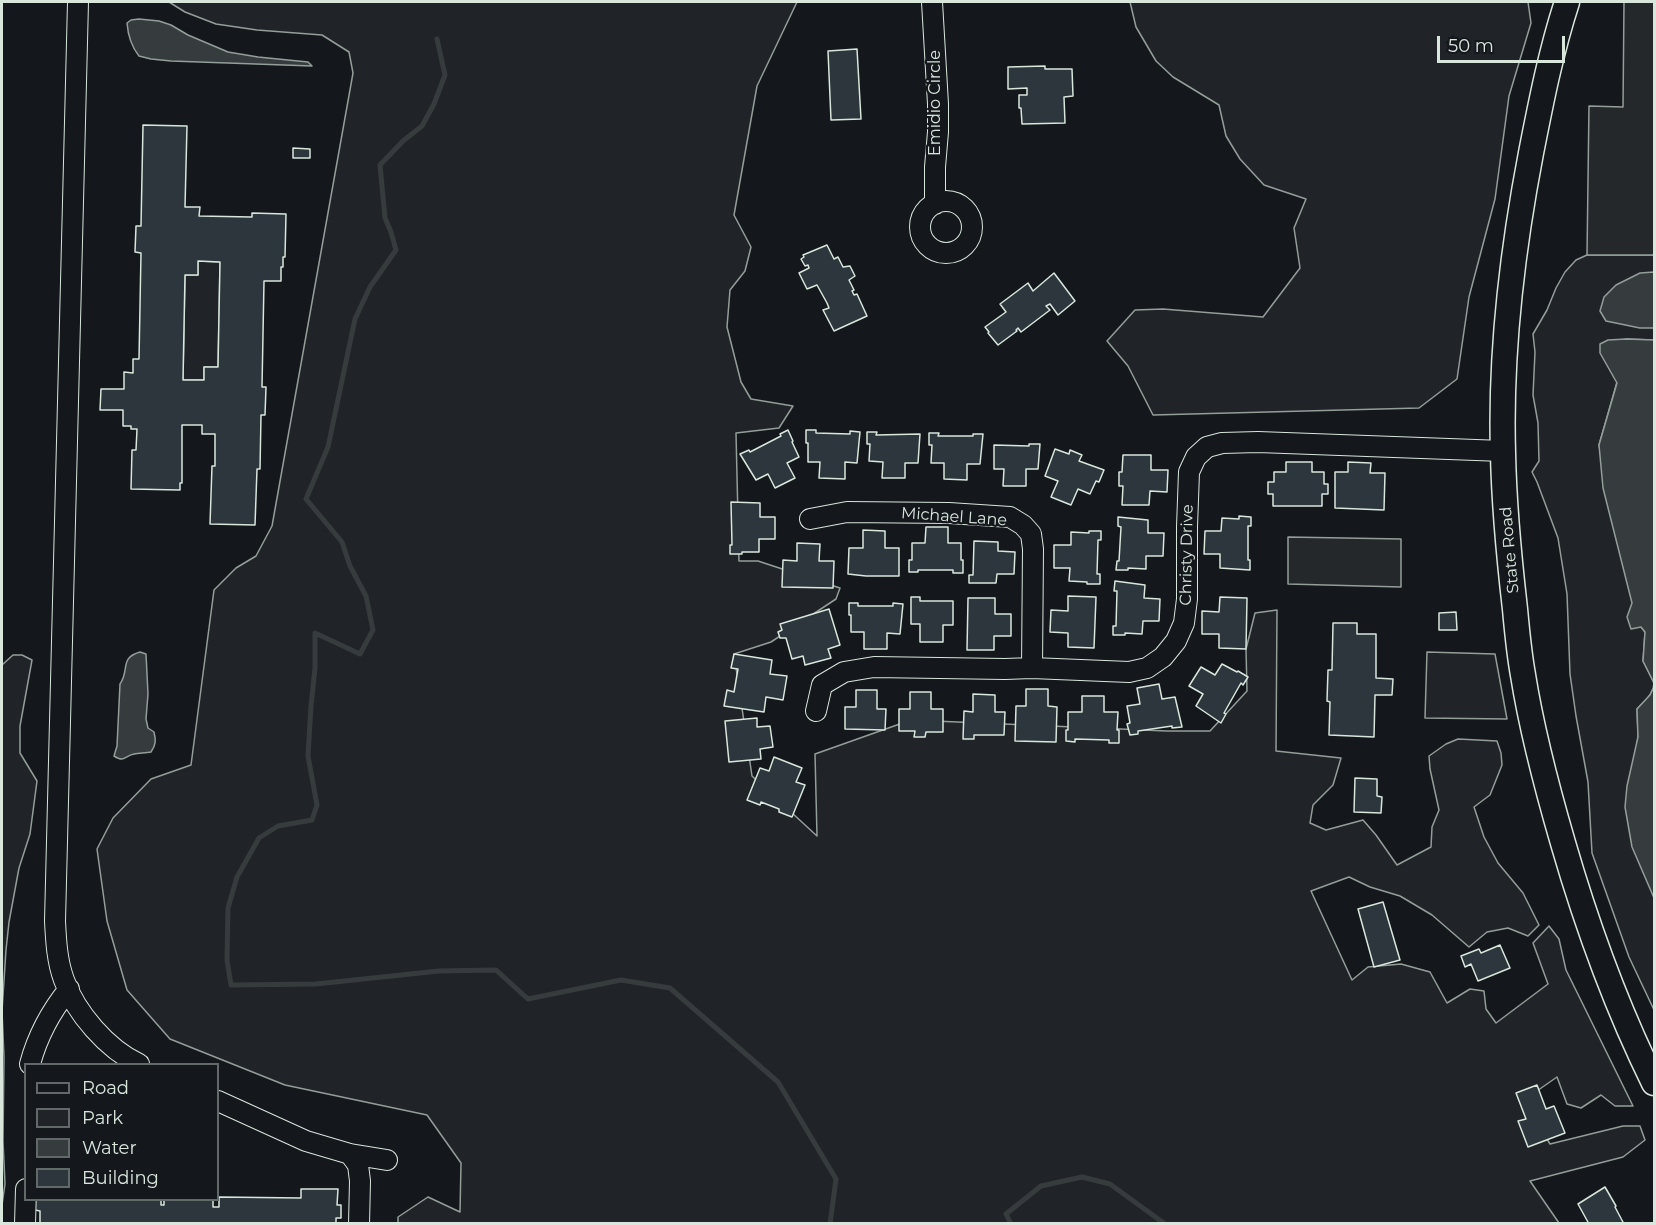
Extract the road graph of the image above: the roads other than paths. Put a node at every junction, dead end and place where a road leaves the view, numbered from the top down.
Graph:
1 (78, 2) edge
2 (932, 2) edge
3 (1567, 2) edge
4 (935, 204) dead end
5 (1503, 452) junction
6 (810, 519) dead end
7 (1032, 668) junction
8 (816, 711) dead end
9 (69, 989) junction
10 (31, 1063) edge
11 (136, 1063) edge
12 (1654, 1083) edge
13 (219, 1101) edge
14 (350, 1154) junction
15 (387, 1160) dead end
16 (26, 1201) edge
17 (25, 1224) edge
18 (359, 1224) edge

1 - 9 street
2 - 4 street, Emidio Circle
3 - 5 main road, State Road
5 - 7 street, Christy Drive
5 - 12 main road, State Road
6 - 7 street, Michael Lane
7 - 8 street, Christy Drive
9 - 10 street
9 - 11 street
13 - 14 street
14 - 15 street
14 - 18 street
16 - 17 street

